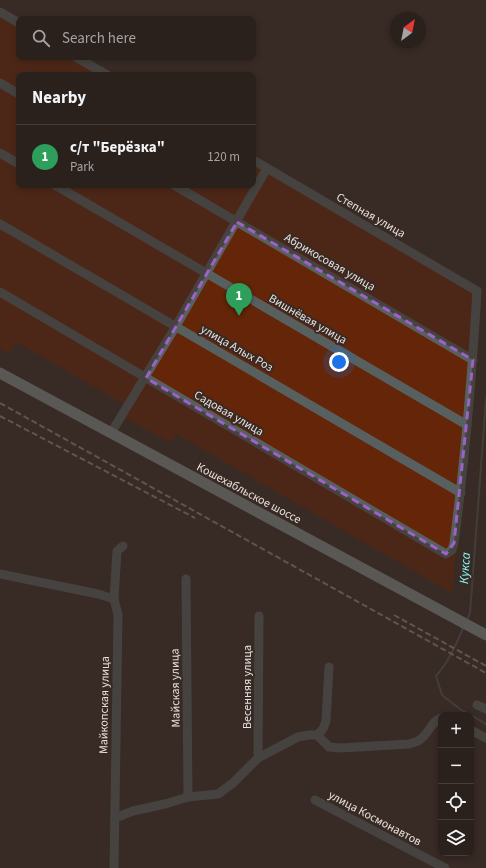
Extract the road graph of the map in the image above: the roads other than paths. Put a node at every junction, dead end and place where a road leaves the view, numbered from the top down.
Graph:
1 (0, 13) edge
2 (16, 22) edge
3 (81, 60) edge
4 (102, 72) edge
5 (0, 83) edge
6 (16, 92) edge
7 (0, 153) edge
8 (16, 162) edge
9 (256, 162) edge
10 (267, 168) junction
11 (60, 188) edge
12 (179, 188) edge
13 (256, 188) edge
14 (256, 188) edge
15 (237, 222) junction
16 (0, 224) edge
17 (206, 274) junction
18 (0, 292) edge
19 (176, 326) junction
20 (472, 360) junction
21 (0, 373) edge
22 (146, 378) junction
23 (467, 425) junction
24 (111, 433) junction
25 (460, 493) junction
26 (123, 546) dead end
27 (0, 574) edge
28 (186, 578) dead end
29 (114, 600) junction
30 (259, 616) dead end
31 (486, 635) edge
32 (330, 667) dead end
33 (477, 705) dead end
34 (486, 710) edge
35 (438, 720) edge
36 (474, 732) edge
37 (317, 735) junction
38 (486, 738) edge
39 (258, 758) junction
40 (188, 797) junction
41 (314, 800) dead end
42 (115, 818) junction
43 (114, 868) edge
44 (445, 868) edge

1 - 2 street
3 - 4 street
5 - 6 street
7 - 8 street
9 - 10 street, Степная улица
10 - 13 street
10 - 20 street, Степная улица
11 - 17 street, Вишнёвая улица
12 - 15 street, Абрикосовая улица
14 - 15 street
15 - 17 street
15 - 20 street, Абрикосовая улица
16 - 19 street, улица Алых Роз
17 - 19 street
17 - 23 street, Вишнёвая улица
18 - 22 street, Садовая улица
19 - 22 street
19 - 25 street, улица Алых Роз
20 - 23 street
21 - 24 main road, Кошехабльское шоссе
22 - 24 street
22 - 25 street, Садовая улица
23 - 25 street
24 - 31 main road, Кошехабльское шоссе
26 - 29 street, Майкопская улица
27 - 29 street
28 - 40 street, Майская улица
29 - 42 street, Майкопская улица
30 - 39 street, Весенняя улица
32 - 37 street
33 - 34 street
35 - 37 street
36 - 38 street
37 - 39 street
39 - 40 street
40 - 42 street
41 - 44 street, улица Космонавтов
42 - 43 street, Майкопская улица

